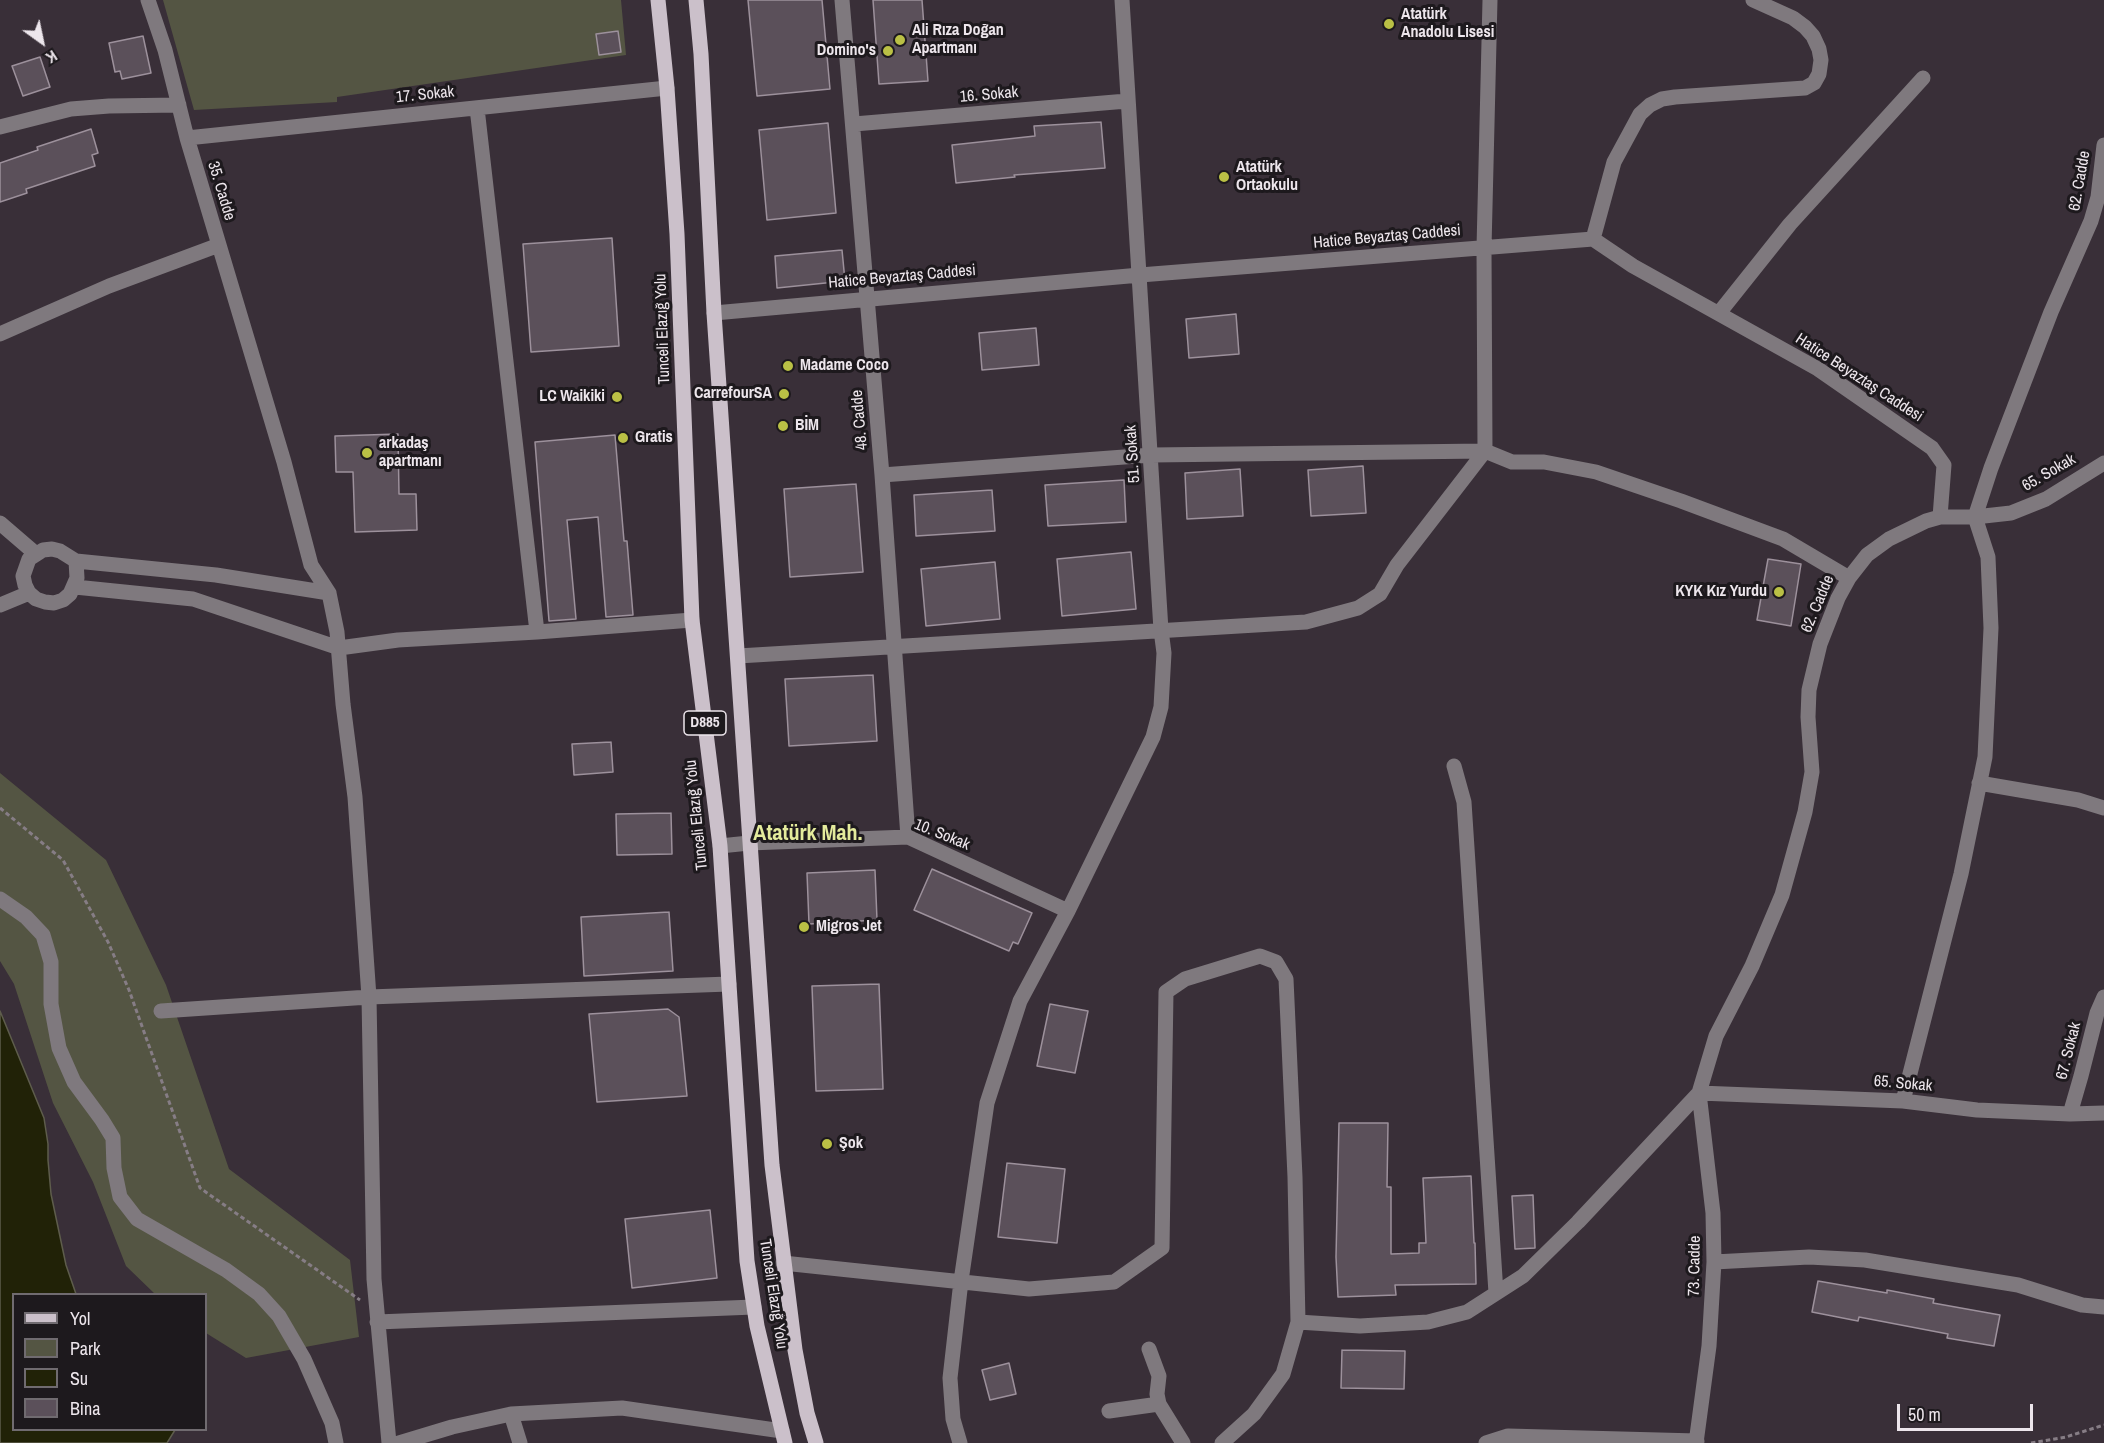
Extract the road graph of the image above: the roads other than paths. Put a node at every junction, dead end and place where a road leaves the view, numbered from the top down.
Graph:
1 (148, 0) edge
2 (658, 0) edge
3 (696, 0) edge
4 (842, 0) edge
5 (1122, 0) edge
6 (1490, 0) edge
7 (1753, 0) edge
8 (1923, 78) dead end
9 (667, 88) junction
10 (1127, 101) junction
11 (179, 105) junction
12 (477, 108) junction
13 (854, 124) junction
14 (0, 127) edge
15 (186, 138) junction
16 (2104, 145) edge
17 (1593, 239) junction
18 (219, 245) junction
19 (1484, 248) junction
20 (1140, 275) junction
21 (868, 298) junction
22 (714, 312) junction
23 (1719, 314) junction
24 (0, 334) edge
25 (1485, 451) junction
26 (1151, 455) junction
27 (2104, 463) edge
28 (882, 475) junction
29 (1940, 517) junction
30 (1976, 517) junction
31 (0, 523) edge
32 (36, 554) junction
33 (76, 561) junction
34 (1849, 578) junction
35 (75, 587) junction
36 (29, 593) junction
37 (329, 593) junction
38 (0, 605) edge
39 (692, 620) junction
40 (1161, 630) junction
41 (537, 632) junction
42 (339, 648) junction
43 (894, 648) junction
44 (738, 656) junction
45 (1454, 766) dead end
46 (1979, 783) junction
47 (2104, 808) edge
48 (908, 837) junction
49 (749, 843) junction
50 (720, 846) junction
51 (0, 899) edge
52 (1068, 911) junction
53 (729, 984) junction
54 (369, 997) junction
55 (2104, 997) edge
56 (161, 1011) dead end
57 (1699, 1093) junction
58 (1903, 1101) junction
59 (2104, 1113) edge
60 (2070, 1114) junction
61 (1714, 1262) junction
62 (783, 1263) junction
63 (961, 1281) junction
64 (1496, 1293) junction
65 (754, 1307) junction
66 (2104, 1307) edge
67 (377, 1316) junction
68 (1298, 1322) junction
69 (1149, 1349) dead end
70 (1158, 1404) junction
71 (1109, 1411) dead end
72 (511, 1414) junction
73 (783, 1437) edge
74 (1697, 1442) edge
75 (336, 1443) edge
76 (389, 1443) edge
77 (399, 1443) edge
78 (520, 1443) edge
79 (816, 1443) edge
80 (960, 1443) edge
81 (1183, 1443) edge
82 (1222, 1443) edge
83 (1486, 1443) edge

1 - 11 street, 35. Cadde
2 - 9 main road, Tunceli Elazığ Yolu / D885
3 - 22 main road, Tunceli Elazığ Yolu / D885
4 - 13 street, 48. Cadde
5 - 10 street, 51. Sokak
6 - 19 street
7 - 17 street
8 - 23 street
9 - 12 street, 17. Sokak
9 - 39 main road, Tunceli Elazığ Yolu / D885
10 - 13 street, 16. Sokak
10 - 20 street, 51. Sokak
11 - 14 street
11 - 15 street, 35. Cadde
12 - 15 street, 17. Sokak
12 - 41 street
13 - 21 street, 48. Cadde
15 - 18 street, 35. Cadde
16 - 30 street, 62. Cadde
17 - 19 street, Hatice Beyaztaş Caddesi
17 - 23 street, Hatice Beyaztaş Caddesi
18 - 24 street
18 - 37 street, 35. Cadde
19 - 20 street, Hatice Beyaztaş Caddesi
19 - 25 street
20 - 21 street, Hatice Beyaztaş Caddesi
20 - 26 street, 51. Sokak
21 - 22 street, Hatice Beyaztaş Caddesi
21 - 28 street, 48. Cadde
22 - 44 main road, Tunceli Elazığ Yolu / D885
23 - 29 street, Hatice Beyaztaş Caddesi
25 - 26 street
25 - 34 street
25 - 40 street
26 - 28 street
26 - 40 street, 51. Sokak
27 - 30 street, 65. Sokak
28 - 43 street, 48. Cadde
29 - 30 street, 62. Cadde
29 - 34 street, 62. Cadde
30 - 46 street
31 - 32 street
32 - 33 street
32 - 36 street
33 - 35 street
33 - 37 street
34 - 57 street, 62. Cadde
35 - 36 street
35 - 42 street
36 - 38 street
37 - 42 street
39 - 41 street
39 - 50 main road, Tunceli Elazığ Yolu / D885
40 - 43 street
40 - 52 street, 51. Sokak
41 - 42 street
42 - 54 street
43 - 44 street
43 - 48 street, 48. Cadde
44 - 49 main road, Tunceli Elazığ Yolu / D885
45 - 64 street
46 - 47 street
46 - 58 street
48 - 49 street, 10. Sokak
48 - 52 street, 10. Sokak
49 - 50 street, 10. Sokak
49 - 62 main road, Tunceli Elazığ Yolu / D885
50 - 53 main road, Tunceli Elazığ Yolu / D885
51 - 75 street
52 - 63 street, 51. Sokak
53 - 54 street
53 - 65 main road, Tunceli Elazığ Yolu / D885
54 - 56 street
54 - 67 street
55 - 60 street, 67. Sokak
57 - 58 street, 65. Sokak
57 - 61 street, 73. Cadde
57 - 64 street
58 - 60 street, 65. Sokak
59 - 60 street, 65. Sokak
61 - 66 street
61 - 74 street, 73. Cadde
62 - 63 street
62 - 79 main road, Tunceli Elazığ Yolu / D885
63 - 68 street
63 - 80 street, 51. Sokak
64 - 68 street
65 - 67 street
65 - 73 main road, Tunceli Elazığ Yolu / D885
67 - 76 street
68 - 82 street
69 - 70 street
70 - 71 street
70 - 81 street
72 - 73 street
72 - 77 street
72 - 78 street
74 - 83 street

